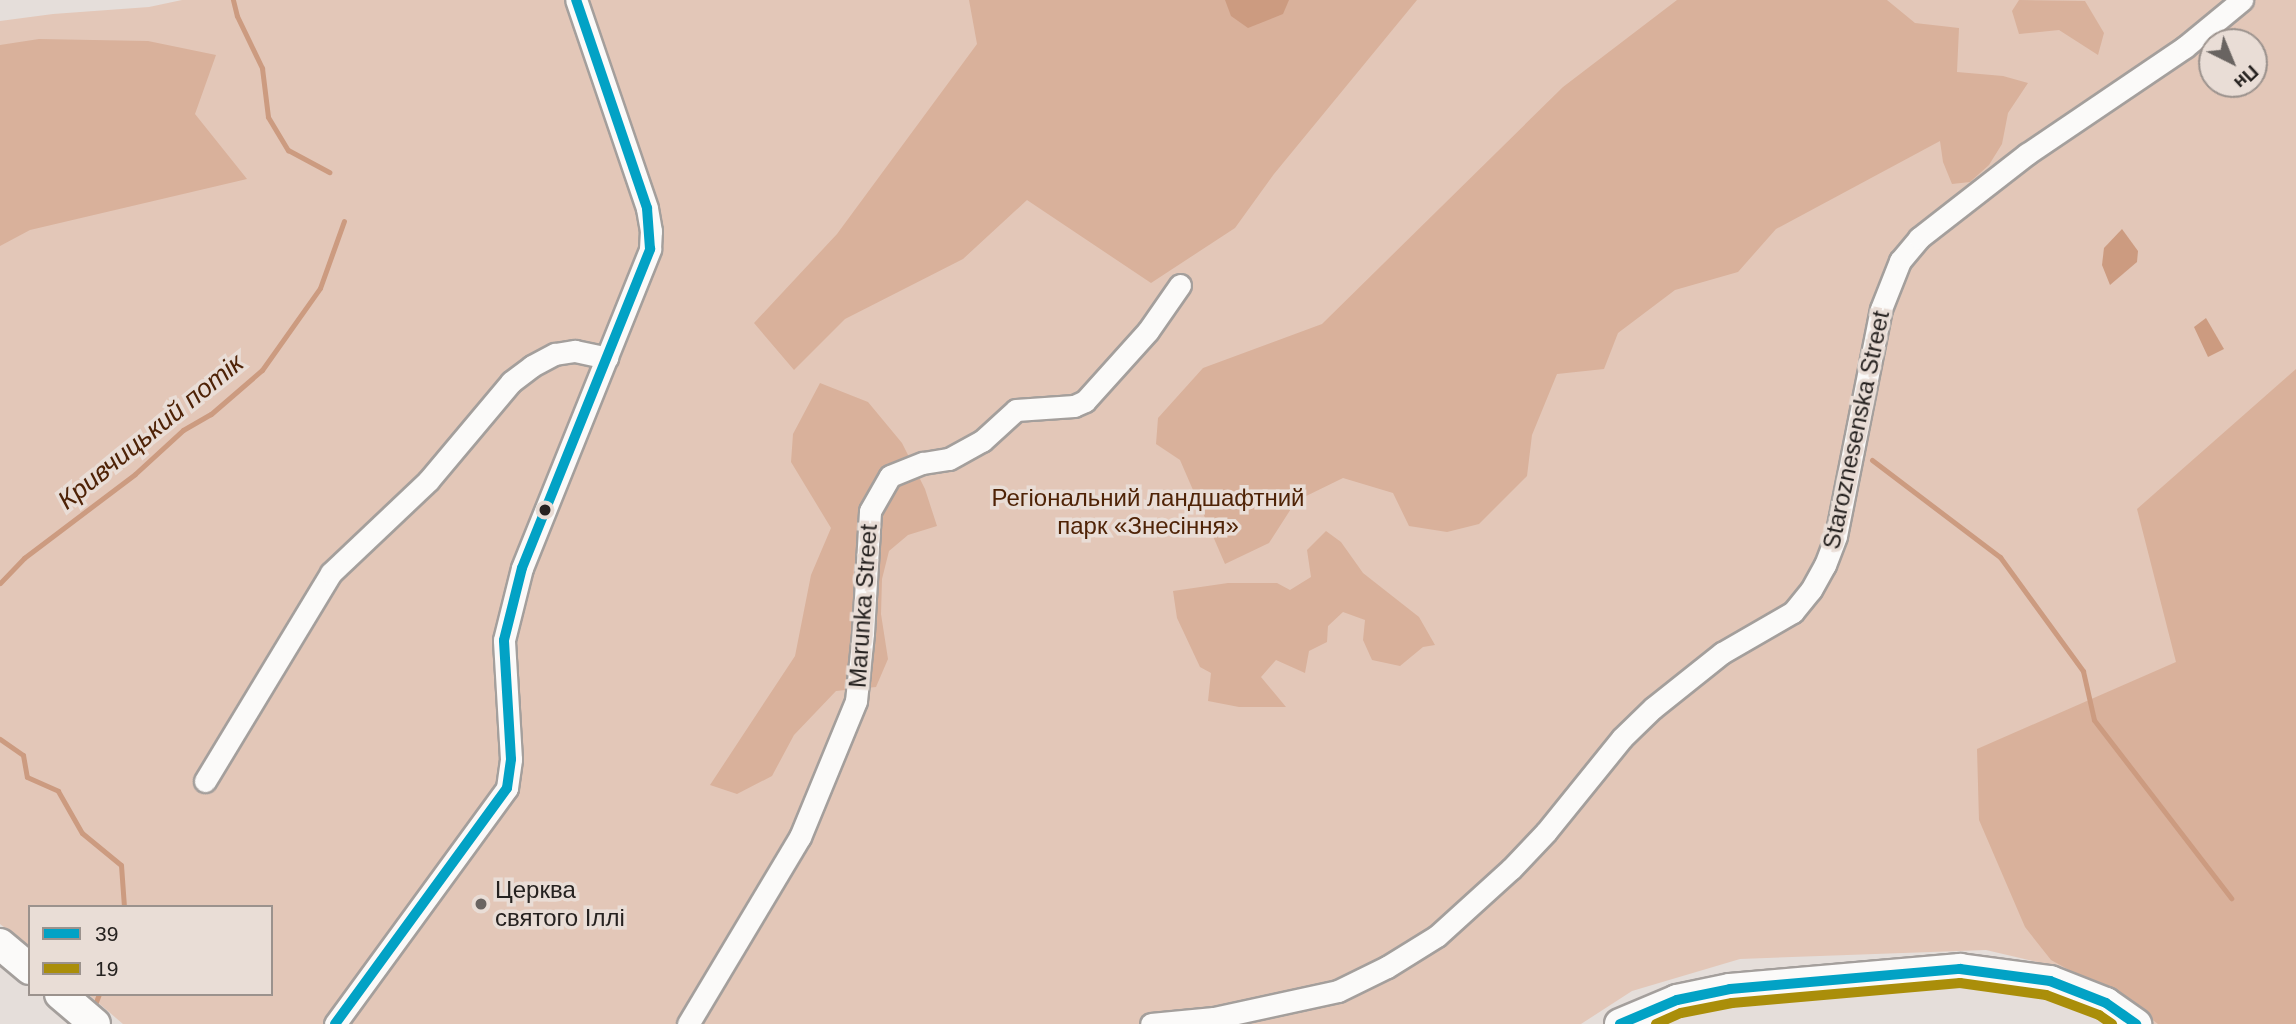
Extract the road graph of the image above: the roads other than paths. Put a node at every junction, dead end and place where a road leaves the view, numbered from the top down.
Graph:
1 (576, 0) edge
2 (2242, 0) edge
3 (1180, 285) dead end
4 (607, 358) junction
5 (205, 781) dead end
6 (0, 944) edge
7 (28, 967) edge
8 (62, 996) edge
9 (95, 1024) edge
10 (335, 1024) edge
11 (688, 1024) edge
12 (1151, 1024) edge
13 (1620, 1024) edge
14 (2136, 1024) edge

1 - 4 street
2 - 12 street, Staroznesenska Street
3 - 11 street, Marunka Street
4 - 5 street
4 - 10 street
6 - 7 main road
8 - 9 main road
13 - 14 main road

